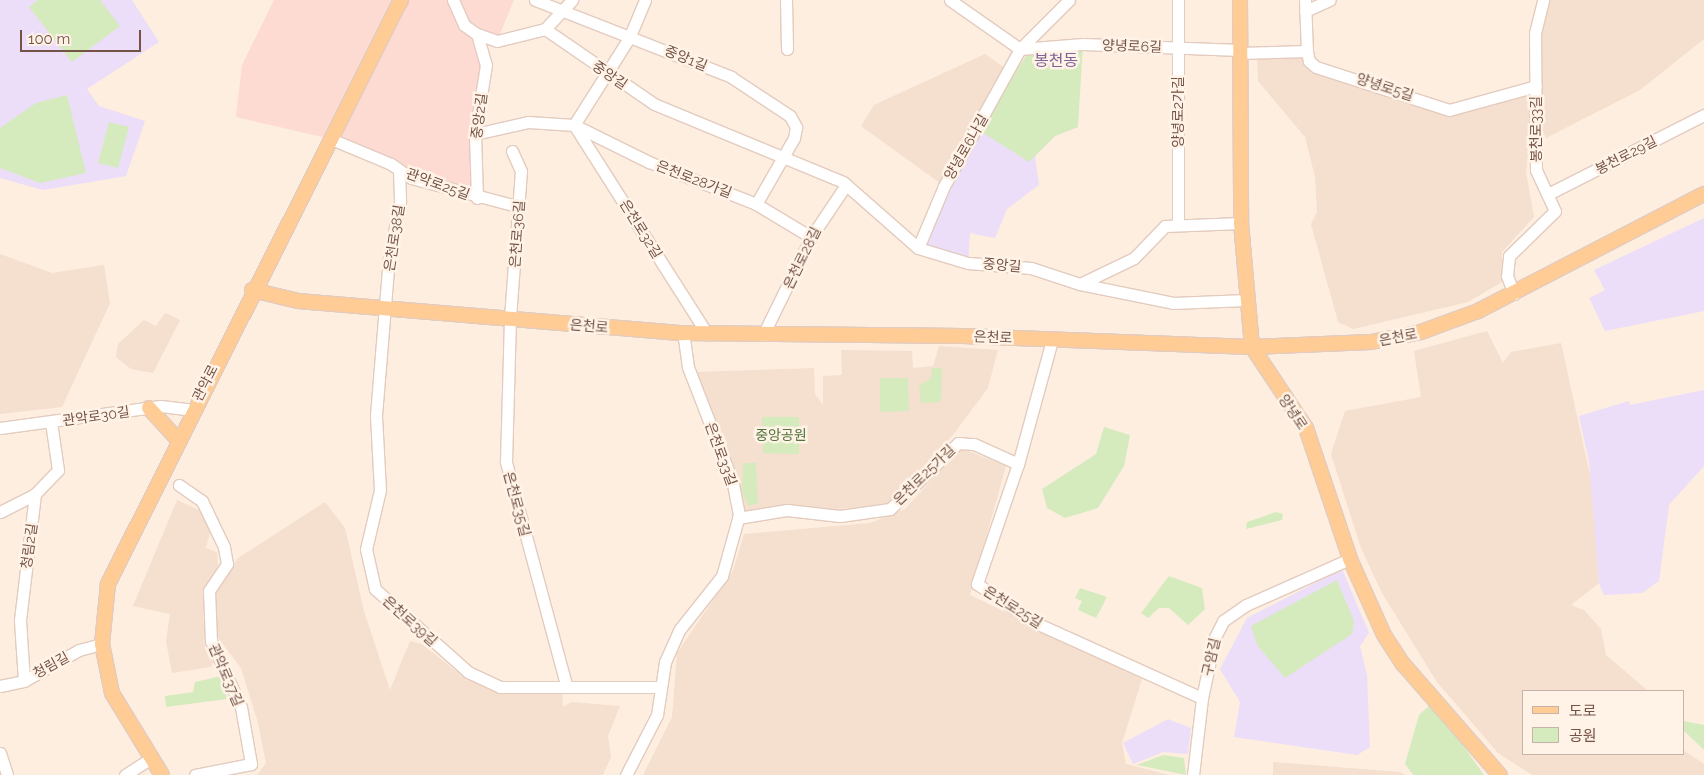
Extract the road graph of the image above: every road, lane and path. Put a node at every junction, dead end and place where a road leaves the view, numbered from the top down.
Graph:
1 (401, 0) edge
2 (453, 0) edge
3 (534, 0) edge
4 (572, 0) edge
5 (645, 0) edge
6 (786, 0) edge
7 (950, 0) edge
8 (1069, 0) edge
9 (1178, 0) edge
10 (1240, 0) edge
11 (1330, 0) edge
12 (1543, 0) edge
13 (1305, 6) edge
14 (559, 11) junction
15 (545, 29) junction
16 (477, 34) junction
17 (629, 38) junction
18 (1178, 48) junction
19 (787, 49) dead end
20 (1020, 49) junction
21 (1306, 51) junction
22 (1240, 52) junction
23 (604, 71) junction
24 (1536, 86) junction
25 (1704, 115) edge
26 (574, 125) junction
27 (475, 134) junction
28 (331, 139) junction
29 (512, 151) dead end
30 (786, 155) junction
31 (399, 170) junction
32 (846, 185) junction
33 (1548, 194) junction
34 (1704, 194) edge
35 (477, 198) junction
36 (756, 204) junction
37 (520, 207) junction
38 (1241, 223) junction
39 (1178, 224) junction
40 (811, 238) junction
41 (918, 248) junction
42 (1080, 284) junction
43 (252, 290) junction
44 (1514, 294) junction
45 (1246, 300) junction
46 (385, 306) junction
47 (510, 319) junction
48 (683, 333) junction
49 (707, 334) junction
50 (763, 335) junction
51 (1052, 340) junction
52 (1252, 346) junction
53 (149, 408) junction
54 (192, 410) junction
55 (51, 422) junction
56 (0, 428) edge
57 (177, 439) junction
58 (1018, 464) junction
59 (180, 485) dead end
60 (35, 494) junction
61 (0, 512) edge
62 (738, 518) junction
63 (1350, 559) junction
64 (102, 644) junction
65 (24, 680) junction
66 (566, 684) junction
67 (0, 686) edge
68 (661, 687) junction
69 (1202, 698) junction
70 (0, 753) edge
71 (1481, 754) junction
72 (151, 758) junction
73 (7, 775) edge
74 (125, 775) edge
75 (162, 775) edge
76 (195, 775) edge
77 (626, 775) edge
78 (1193, 775) edge
79 (1495, 775) edge
80 (1500, 775) edge
81 (1510, 775) edge

1 - 28 main road, 관악로
2 - 16 street
3 - 14 street, 중앙1길
4 - 14 street
5 - 17 street
6 - 19 street
7 - 20 street
8 - 20 street, 양녕로6나길
9 - 18 street, 양녕로2가길
10 - 22 main road, 양녕로
11 - 13 street
12 - 24 street, 봉천로33길
13 - 21 street
14 - 15 street
14 - 17 street, 중앙1길
15 - 16 street
15 - 23 street, 중앙길
16 - 27 street, 중앙2길
17 - 23 street
17 - 30 street, 중앙1길
18 - 20 street, 양녕로6길
18 - 22 street, 양녕로6길
18 - 39 street, 양녕로2가길
20 - 41 street, 양녕로6나길
21 - 22 street
21 - 24 street, 양녕로5길
22 - 38 main road, 양녕로
23 - 26 street
23 - 30 street, 중앙길
24 - 33 street, 봉천로33길
25 - 33 street, 봉천로29길
26 - 27 street, 은천로28가길
26 - 36 street, 은천로28가길
26 - 49 street, 은천로32길
27 - 35 street, 중앙2길
28 - 31 street, 관악로25길
28 - 43 main road, 관악로
29 - 37 street, 은천로36길
30 - 32 street, 중앙길
30 - 36 street
31 - 35 street, 관악로25길
31 - 46 street, 은천로38길
32 - 40 street, 은천로28길
32 - 41 street, 중앙길
33 - 44 street, 봉천로33길
34 - 44 main road, 은천로
35 - 37 street, 관악로25길
36 - 40 street, 은천로28가길
37 - 47 street, 은천로36길
38 - 39 street
38 - 45 main road, 양녕로
39 - 42 street
40 - 50 street, 은천로28길
41 - 42 street, 중앙길
42 - 45 street, 중앙길
43 - 46 main road, 은천로
43 - 54 main road, 관악로
44 - 52 main road, 은천로
45 - 52 main road, 양녕로
46 - 47 main road, 은천로
46 - 66 street, 은천로39길
47 - 48 main road, 은천로
47 - 66 street, 은천로35길
48 - 49 main road, 은천로
48 - 62 street, 은천로33길
49 - 50 main road, 은천로
50 - 51 main road, 은천로
51 - 52 main road, 은천로
51 - 58 street, 은천로25길
52 - 63 main road, 양녕로
53 - 54 street, 관악로30길
53 - 55 street, 관악로30길
53 - 57 main road
54 - 57 main road, 관악로
55 - 56 street, 관악로30길
55 - 60 street
57 - 64 main road, 관악로
58 - 62 street, 은천로25가길
58 - 69 street, 은천로25길
59 - 76 street, 관악로37길
60 - 61 street
60 - 65 street, 청림2길
62 - 68 street, 은천로33길
63 - 69 street, 구암길
63 - 71 main road, 양녕로
64 - 65 street, 청림길
64 - 72 main road, 관악로
65 - 67 street, 청림길
66 - 68 street, 은천로39길
68 - 77 street
69 - 78 street, 구암길
70 - 73 street
71 - 79 main road
71 - 80 main road, 양녕로
71 - 81 main road
72 - 74 street
72 - 75 main road, 관악로

